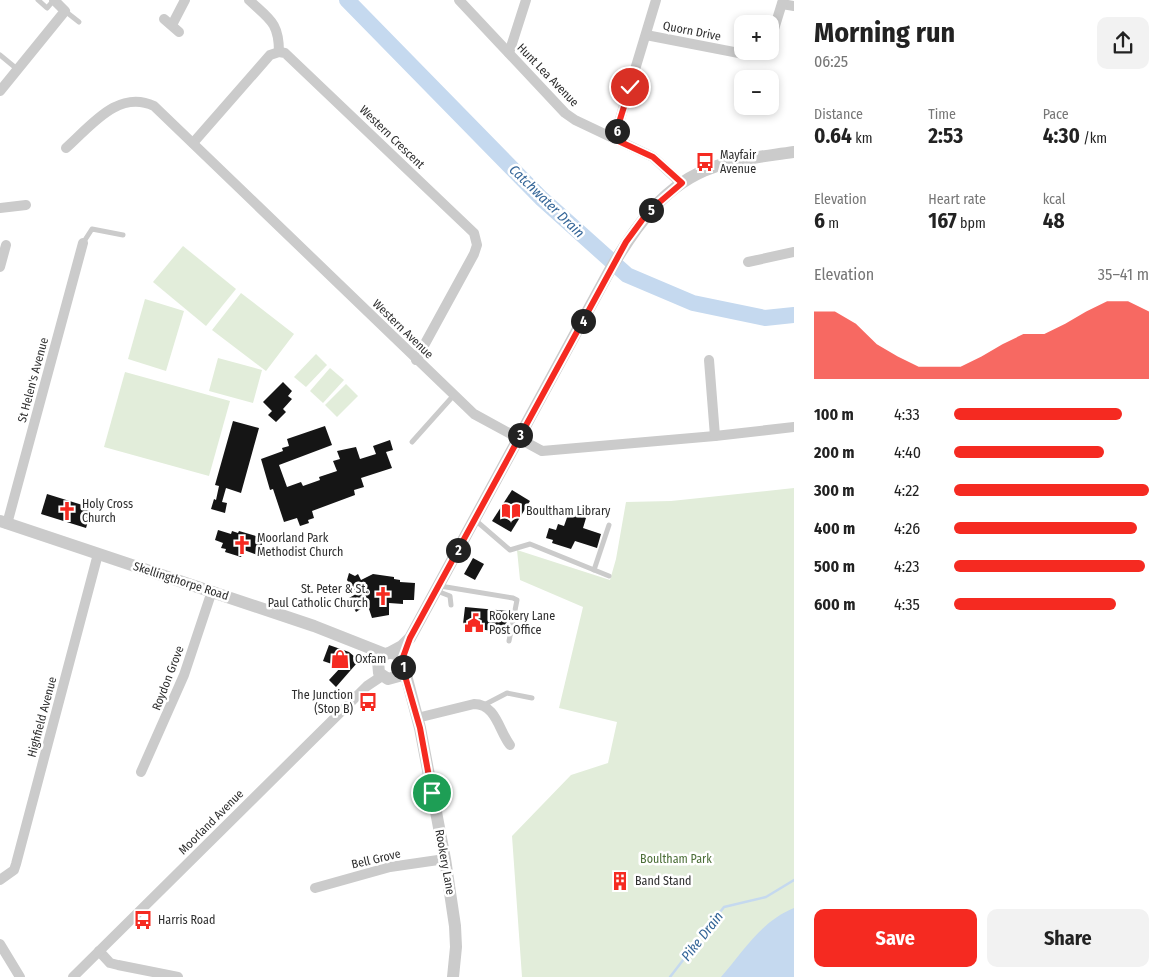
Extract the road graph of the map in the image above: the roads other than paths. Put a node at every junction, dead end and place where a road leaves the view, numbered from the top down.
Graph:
1 (38, 0) edge
2 (185, 0) edge
3 (249, 0) edge
4 (459, 0) edge
5 (526, 0) edge
6 (656, 0) edge
7 (53, 1) edge
8 (783, 2) edge
9 (794, 6) edge
10 (65, 11) junction
11 (779, 15) edge
12 (78, 22) dead end
13 (172, 25) dead end
14 (646, 35) junction
15 (279, 52) junction
16 (734, 52) edge
17 (509, 53) junction
18 (0, 56) edge
19 (18, 70) junction
20 (0, 91) edge
21 (614, 139) junction
22 (193, 143) junction
23 (66, 148) dead end
24 (794, 152) edge
25 (682, 183) junction
26 (26, 205) dead end
27 (0, 208) edge
28 (123, 235) dead end
29 (84, 243) joint
30 (6, 245) dead end
31 (794, 252) edge
32 (748, 262) dead end
33 (0, 267) edge
34 (416, 360) junction
35 (709, 360) dead end
36 (454, 395) junction
37 (794, 427) edge
38 (715, 436) junction
39 (518, 438) junction
40 (412, 442) dead end
41 (474, 519) junction
42 (4, 523) edge
43 (609, 525) dead end
44 (98, 554) junction
45 (594, 570) junction
46 (609, 576) dead end
47 (438, 588) junction
48 (212, 591) junction
49 (451, 605) dead end
50 (410, 638) junction
51 (509, 641) dead end
52 (403, 664) junction
53 (384, 665) junction
54 (408, 690) junction
55 (532, 698) dead end
56 (484, 705) junction
57 (417, 718) junction
58 (510, 745) dead end
59 (141, 772) dead end
60 (445, 859) junction
61 (0, 880) edge
62 (315, 888) dead end
63 (0, 944) edge
64 (99, 952) junction
65 (20, 977) edge
66 (73, 977) edge
67 (178, 977) edge
68 (453, 977) edge

1 - 7 lane
2 - 13 street
3 - 15 street
4 - 17 street, Hunt Lea Avenue
5 - 17 street
6 - 14 street
7 - 10 street
8 - 9 street
8 - 11 street
10 - 12 lane
10 - 19 street
14 - 16 street, Quorn Drive
14 - 21 street
15 - 22 street
15 - 34 street, Western Crescent
17 - 21 street, Hunt Lea Avenue
18 - 19 lane
19 - 20 street
21 - 25 street, Hunt Lea Avenue
22 - 23 street, Western Avenue
22 - 34 street, Western Avenue
24 - 25 street
25 - 39 street
26 - 27 street
28 - 29 lane
29 - 42 street, St Helen's Avenue
30 - 33 street
31 - 32 street
34 - 36 street, Western Avenue
35 - 38 street
36 - 39 street, Western Avenue
36 - 40 lane
37 - 38 street, Western Avenue
38 - 39 street, Western Avenue
39 - 41 street
41 - 45 lane
41 - 47 street
42 - 44 street, Skellingthorpe Road
43 - 45 lane
44 - 48 street, Skellingthorpe Road
44 - 61 street, Highfield Avenue
45 - 46 lane
47 - 49 lane
47 - 50 street
47 - 51 lane
48 - 53 street, Skellingthorpe Road
48 - 59 street, Roydon Grove
50 - 52 street
50 - 53 street
52 - 53 street
52 - 53 street
52 - 54 street, Rookery Lane
53 - 54 street
53 - 64 street, Moorland Avenue
54 - 57 street, Rookery Lane
55 - 56 lane
56 - 57 street
56 - 58 street
57 - 60 street, Rookery Lane
60 - 62 street, Bell Grove
60 - 68 street, Rookery Lane
63 - 65 street
64 - 66 street, Moorland Avenue
64 - 67 street

